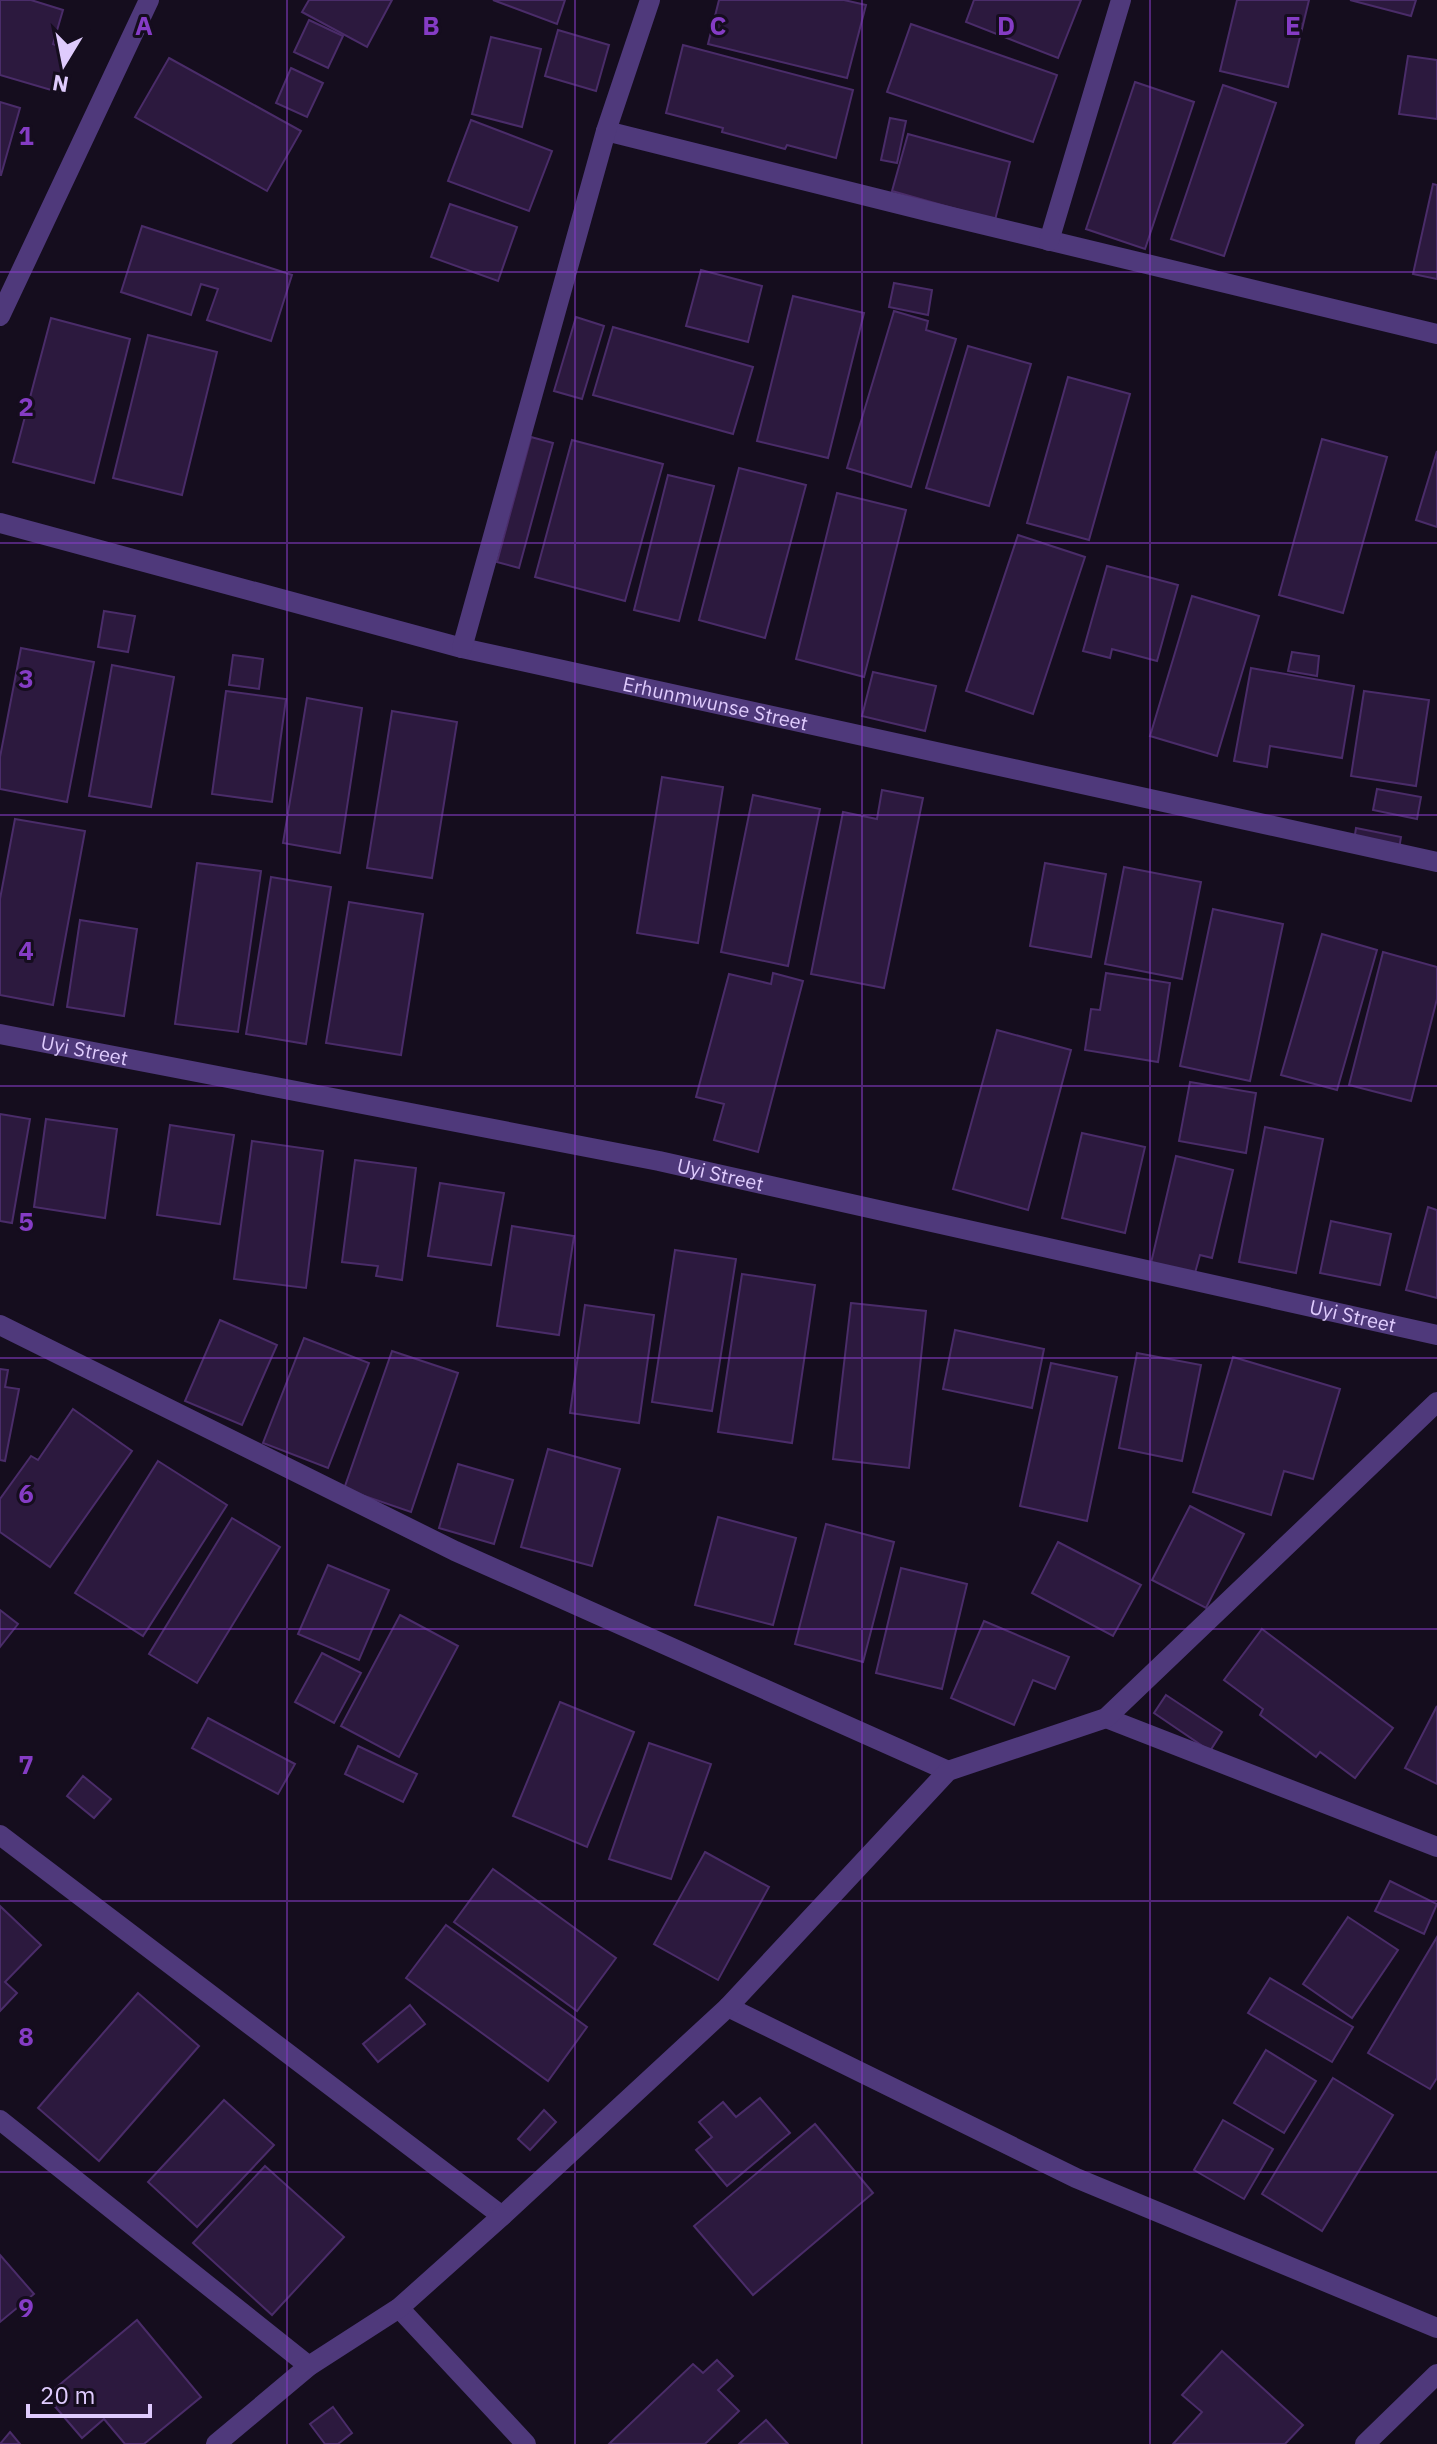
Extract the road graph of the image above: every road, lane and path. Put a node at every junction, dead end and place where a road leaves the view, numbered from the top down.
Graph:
1 (149, 0) edge
2 (650, 0) edge
3 (1121, 0) edge
4 (606, 131) junction
5 (1049, 241) junction
6 (0, 316) edge
7 (1437, 334) edge
8 (0, 523) edge
9 (462, 648) junction
10 (1437, 862) edge
11 (0, 1034) edge
12 (0, 1325) edge
13 (1437, 1335) edge
14 (1437, 1402) edge
15 (1106, 1718) junction
16 (948, 1771) junction
17 (0, 1835) edge
18 (1437, 1847) edge
19 (728, 2007) junction
20 (0, 2120) edge
21 (502, 2216) junction
22 (399, 2308) junction
23 (1437, 2328) edge
24 (309, 2366) junction
25 (1437, 2374) edge
26 (216, 2444) edge
27 (526, 2444) edge
28 (1365, 2444) edge

1 - 6 street
2 - 4 street
3 - 5 street
4 - 5 street
4 - 9 street
5 - 7 street
8 - 9 street, Erhunmwunse Street
9 - 10 street, Erhunmwunse Street
11 - 13 street, Uyi Street
12 - 16 street
14 - 15 street
15 - 16 street
15 - 18 street
16 - 19 street
17 - 21 street
19 - 21 street
19 - 23 street
20 - 24 street
21 - 22 street
22 - 24 street
22 - 27 street
24 - 26 street
25 - 28 street

